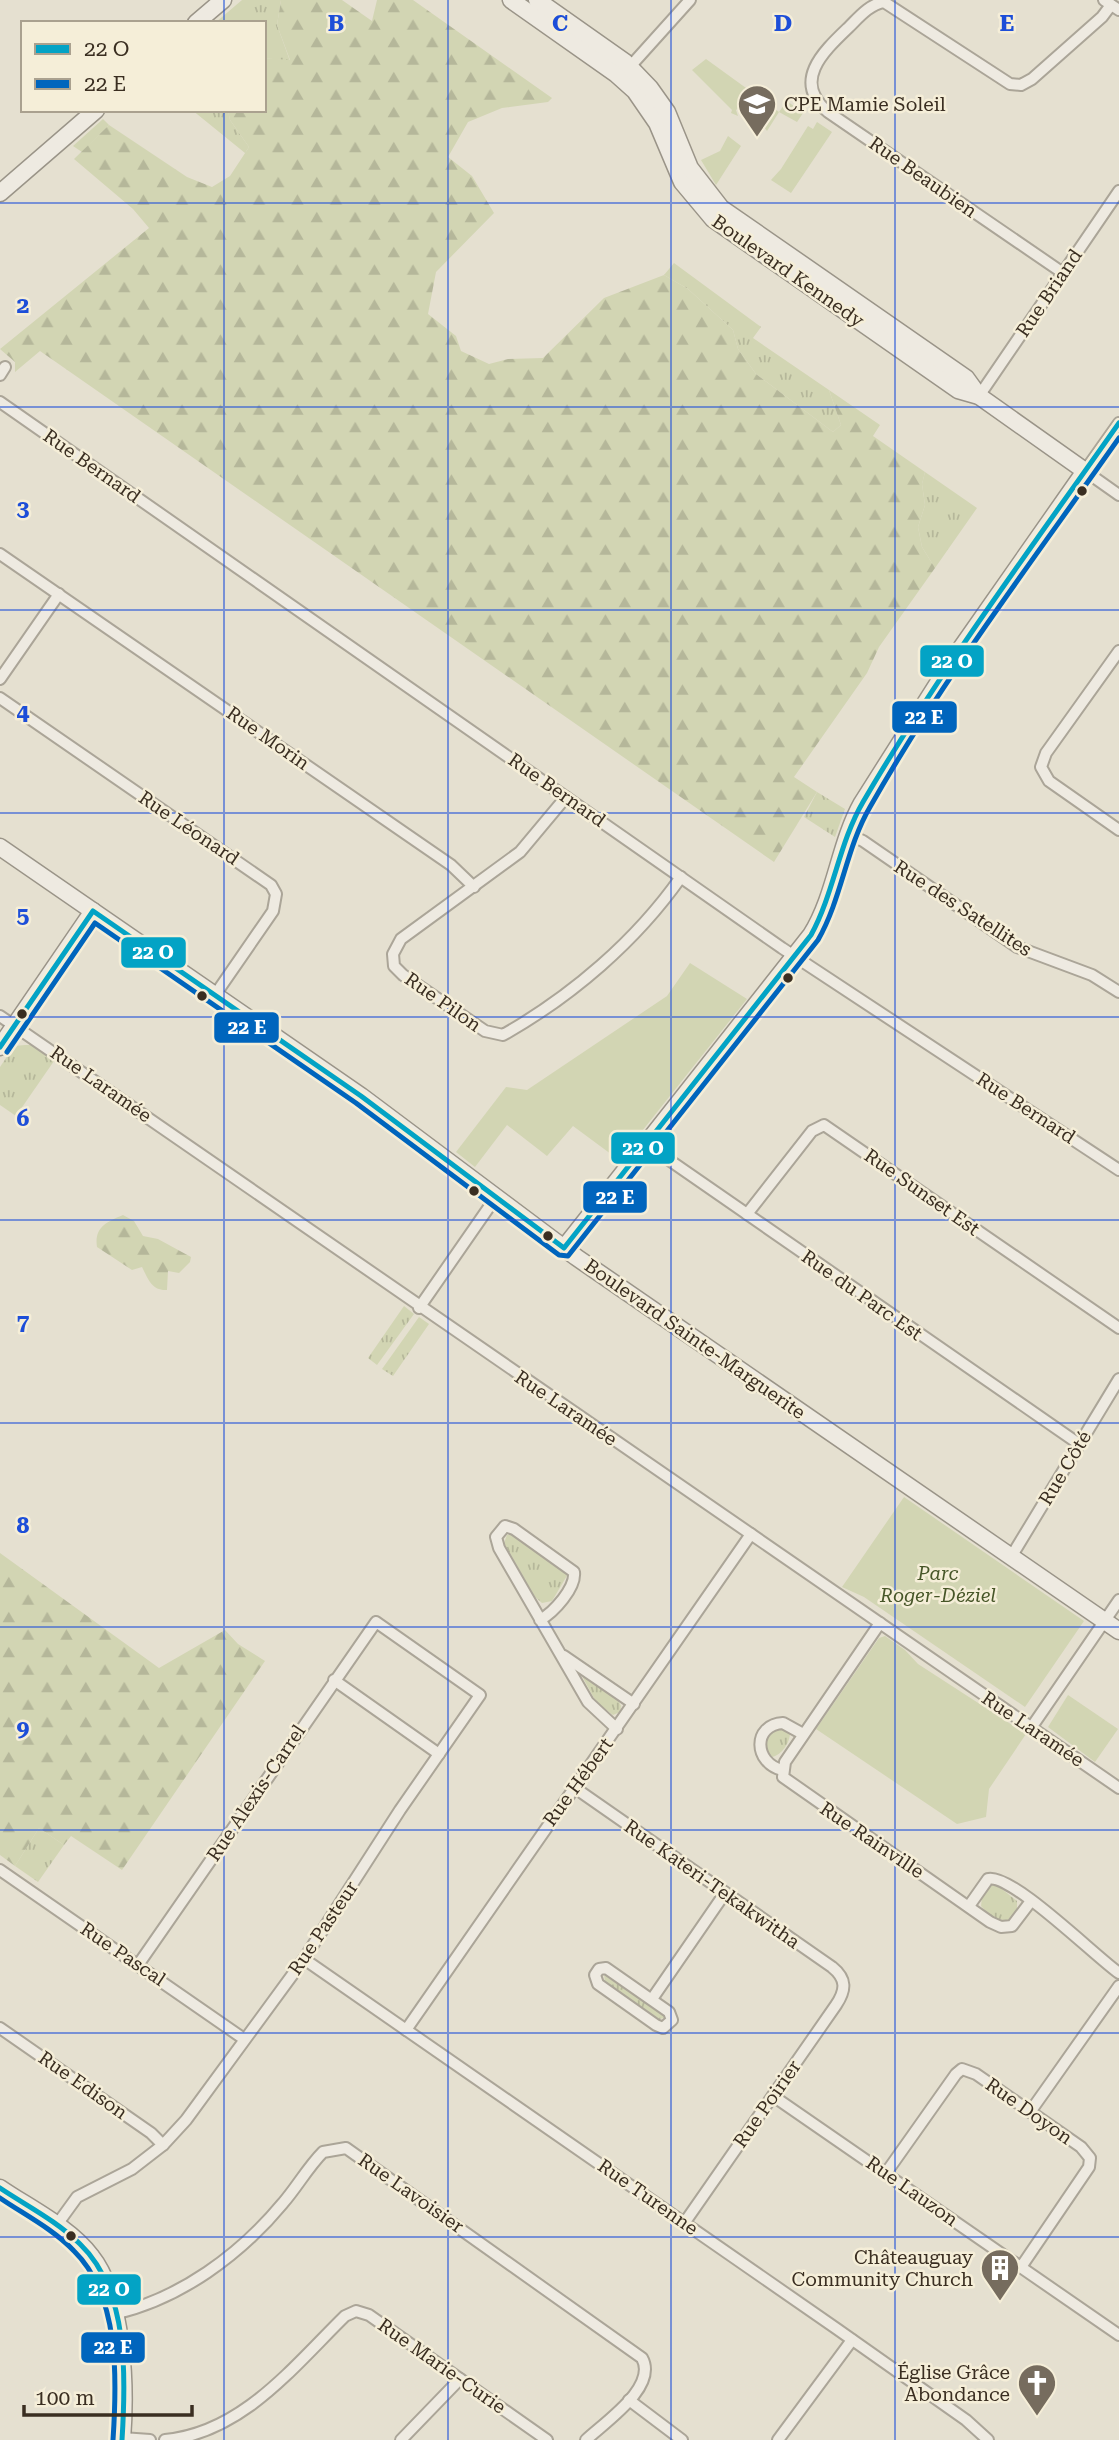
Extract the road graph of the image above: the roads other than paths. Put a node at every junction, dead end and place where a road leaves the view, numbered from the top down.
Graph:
1 (223, 0) edge
2 (511, 0) edge
3 (537, 0) edge
4 (690, 0) edge
5 (1111, 5) edge
6 (199, 21) edge
7 (626, 72) junction
8 (94, 112) edge
9 (1119, 191) edge
10 (0, 193) edge
11 (1063, 274) junction
12 (979, 396) junction
13 (0, 402) edge
14 (1119, 423) edge
15 (1085, 471) junction
16 (1119, 495) edge
17 (0, 554) edge
18 (59, 594) junction
19 (1117, 658) edge
20 (0, 679) edge
21 (0, 698) edge
22 (566, 797) junction
23 (1119, 830) edge
24 (848, 834) junction
25 (0, 847) edge
26 (681, 877) junction
27 (474, 887) junction
28 (93, 911) junction
29 (794, 956) junction
30 (1119, 992) edge
31 (215, 995) junction
32 (0, 1016) edge
33 (15, 1025) junction
34 (0, 1047) edge
35 (646, 1144) junction
36 (1119, 1170) edge
37 (496, 1197) junction
38 (747, 1214) junction
39 (564, 1248) junction
40 (419, 1308) junction
41 (1119, 1328) edge
42 (1119, 1379) edge
43 (1079, 1444) junction
44 (751, 1534) junction
45 (1011, 1557) junction
46 (1119, 1600) edge
47 (540, 1620) junction
48 (1104, 1621) junction
49 (376, 1622) joint
50 (880, 1623) junction
51 (1119, 1631) edge
52 (560, 1654) junction
53 (334, 1680) junction
54 (634, 1704) junction
55 (617, 1728) junction
56 (1031, 1728) junction
57 (803, 1734) junction
58 (439, 1754) junction
59 (782, 1770) junction
60 (575, 1788) junction
61 (1119, 1788) edge
62 (0, 1870) edge
63 (725, 1893) junction
64 (1031, 1901) junction
65 (968, 1906) junction
66 (304, 1959) junction
67 (138, 1965) junction
68 (1119, 1973) edge
69 (844, 1983) joint
70 (1119, 1986) edge
71 (652, 1999) junction
72 (0, 2028) edge
73 (406, 2030) junction
74 (244, 2039) junction
75 (773, 2096) junction
76 (1030, 2112) junction
77 (163, 2146) junction
78 (886, 2173) junction
79 (0, 2188) edge
80 (685, 2222) junction
81 (56, 2226) junction
82 (1021, 2267) junction
83 (114, 2314) junction
84 (1119, 2335) edge
85 (852, 2340) junction
86 (460, 2379) junction
87 (629, 2400) junction
88 (122, 2439) edge
89 (150, 2440) edge
90 (165, 2440) edge
91 (401, 2440) edge
92 (547, 2440) edge
93 (586, 2440) edge
94 (682, 2440) edge
95 (778, 2440) edge
96 (988, 2440) edge

1 - 6 street
2 - 7 street, Boulevard Kennedy
3 - 7 street, Boulevard Kennedy
4 - 7 street
5 - 11 street, Rue Beaubien
7 - 12 street, Boulevard Kennedy
8 - 10 street
9 - 11 street, Rue Briand
11 - 12 street, Rue Briand
12 - 15 street, Boulevard Kennedy
13 - 22 street, Rue Bernard
14 - 15 street
15 - 16 street, Boulevard Kennedy
15 - 24 street
17 - 18 street, Rue Morin
18 - 20 street
18 - 27 street, Rue Morin
19 - 23 street
21 - 31 street, Rue Léonard
22 - 26 street, Rue Bernard
22 - 27 street, Rue Pilon
24 - 29 street
24 - 30 street, Rue des Satellites
25 - 28 street, Boulevard Sainte-Marguerite
26 - 27 street, Rue Pilon
26 - 29 street, Rue Bernard
28 - 31 street, Boulevard Sainte-Marguerite
28 - 33 street
29 - 35 street
29 - 36 street, Rue Bernard
31 - 37 street, Boulevard Sainte-Marguerite
32 - 33 street, Rue Laramée
33 - 34 street
33 - 40 street, Rue Laramée
35 - 38 street, Rue du Parc Est
35 - 39 street
37 - 39 street, Boulevard Sainte-Marguerite
37 - 40 street
38 - 41 street, Rue Sunset Est
38 - 43 street, Rue du Parc Est
39 - 45 street, Boulevard Sainte-Marguerite
40 - 44 street, Rue Laramée
42 - 43 street, Rue Côté
43 - 45 street, Rue Côté
44 - 50 street, Rue Laramée
44 - 54 street, Rue Hébert
45 - 48 street, Boulevard Sainte-Marguerite
46 - 48 street
47 - 47 street
47 - 52 street
48 - 51 street, Boulevard Sainte-Marguerite
48 - 56 street
49 - 53 street, Rue Alexis-Carrel
49 - 58 street, Rue Pasteur
50 - 56 street, Rue Laramée
50 - 57 street
52 - 54 street
52 - 55 street
53 - 58 street
53 - 67 street, Rue Alexis-Carrel
54 - 55 street, Rue Hébert
55 - 60 street, Rue Hébert
56 - 61 street, Rue Laramée
57 - 59 street
57 - 59 street, Rue Rainville
58 - 66 street, Rue Pasteur
59 - 65 street, Rue Rainville
60 - 63 street, Rue Kateri-Tekakwitha
60 - 73 street, Rue Hébert
62 - 67 street, Rue Pascal
63 - 69 street, Rue Kateri-Tekakwitha
63 - 71 street
64 - 65 street, Rue Rainville
64 - 65 street
64 - 68 street
66 - 73 street, Rue Turenne
66 - 74 street, Rue Pasteur
67 - 74 street, Rue Pascal
69 - 75 street, Rue Poirier
70 - 76 street
71 - 71 street
72 - 77 street, Rue Edison
73 - 80 street, Rue Turenne
74 - 77 street, Rue Pasteur
75 - 78 street, Rue Lauzon
75 - 80 street, Rue Poirier
76 - 78 street, Rue Doyon
76 - 82 street, Rue Doyon
77 - 81 street, Rue Pasteur
78 - 82 street, Rue Lauzon
79 - 81 street
80 - 85 street, Rue Turenne
81 - 83 street
82 - 84 street, Rue Lauzon
83 - 87 street, Rue Lavoisier
83 - 88 street
85 - 95 street
85 - 96 street, Rue Turenne
86 - 90 street, Rue Marie-Curie
86 - 91 street
86 - 92 street, Rue Marie-Curie
87 - 93 street, Rue Lavoisier
87 - 94 street
88 - 89 street

